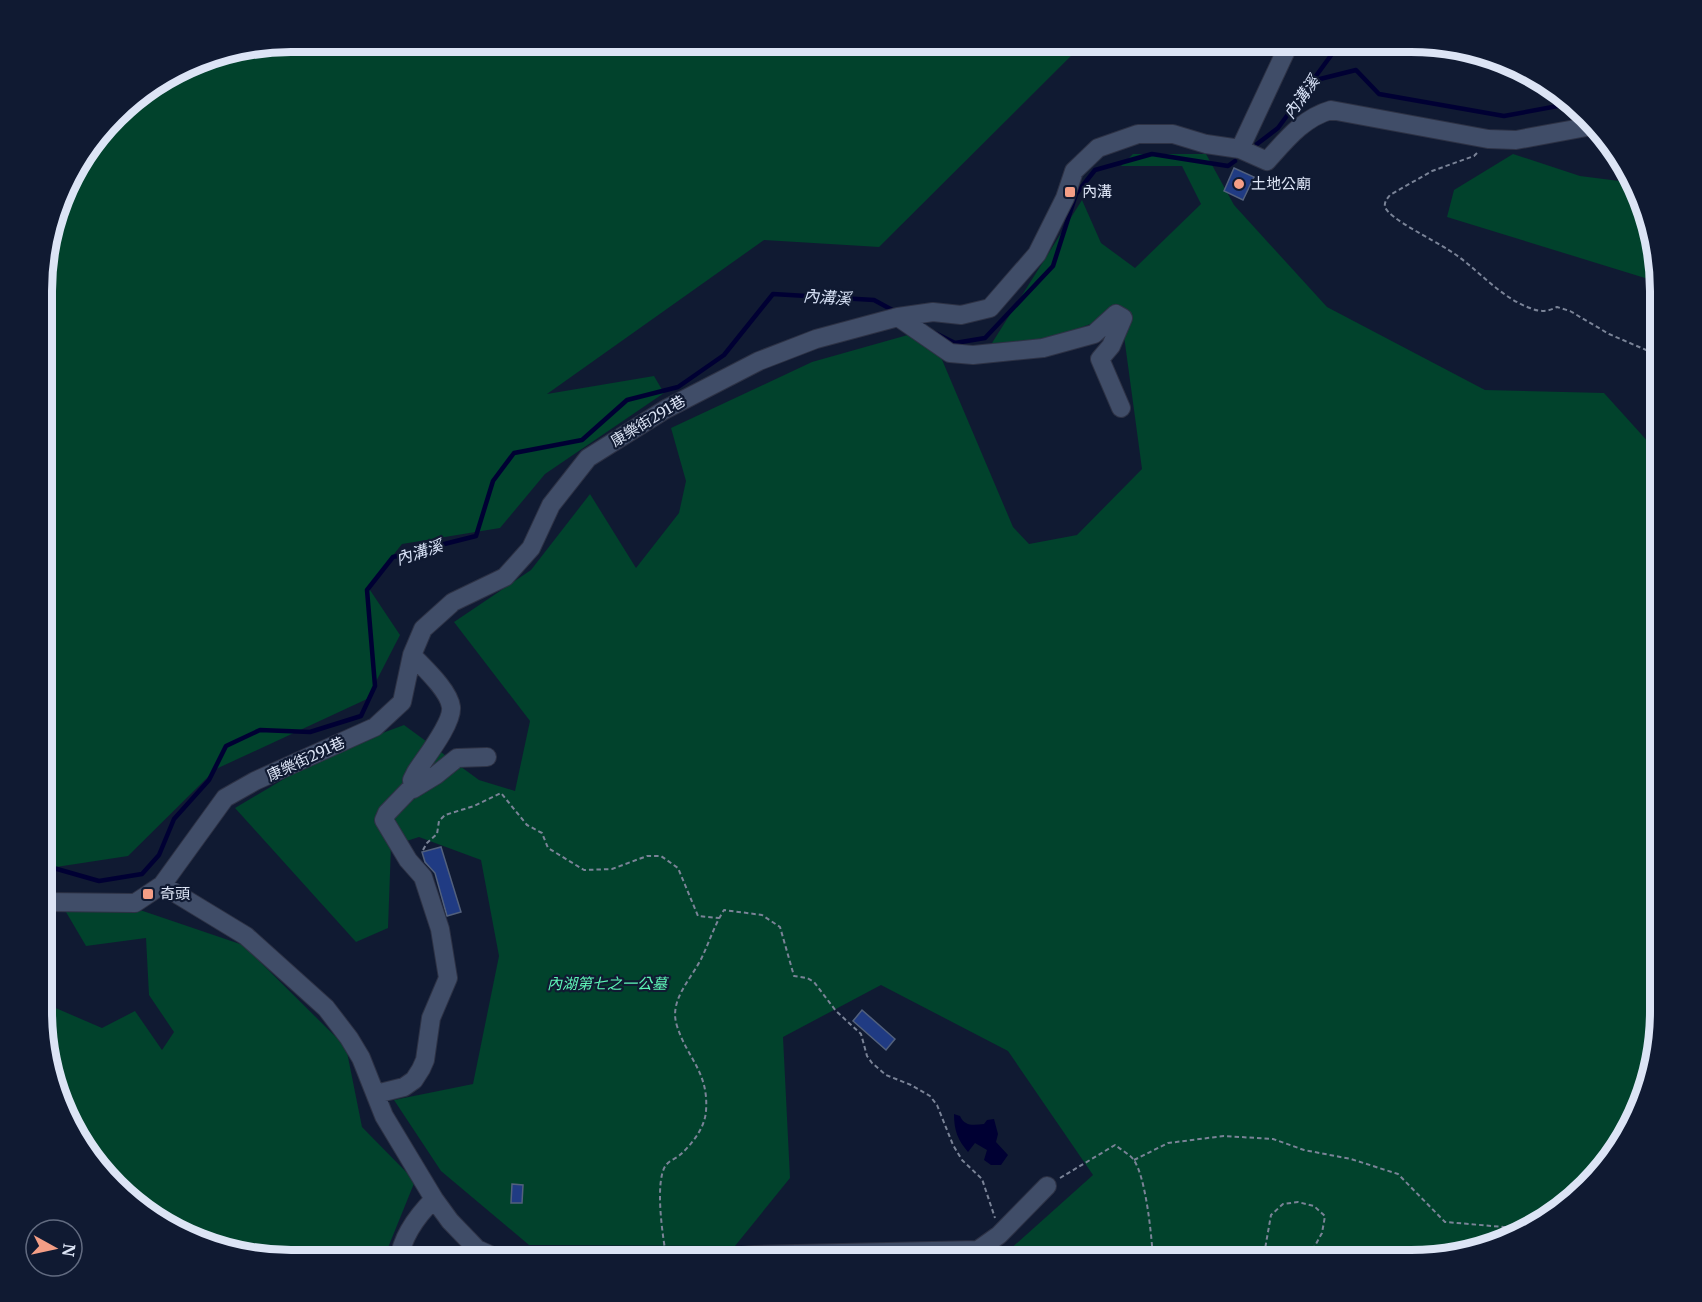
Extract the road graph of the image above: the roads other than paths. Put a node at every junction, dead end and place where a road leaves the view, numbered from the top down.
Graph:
1 (1285, 52) edge
2 (1584, 128) edge
3 (1240, 149) junction
4 (898, 317) junction
5 (1121, 408) dead end
6 (412, 655) junction
7 (487, 757) dead end
8 (412, 786) junction
9 (162, 885) junction
10 (52, 902) edge
11 (376, 1094) junction
12 (1047, 1186) road end
13 (434, 1199) junction
14 (400, 1250) edge
15 (479, 1250) edge
16 (979, 1250) edge

1 - 3 street
2 - 3 street, 康樂街291巷
3 - 4 street, 康樂街291巷
4 - 5 street
4 - 6 street, 康樂街291巷
6 - 8 street
6 - 9 street, 康樂街291巷
7 - 8 street
8 - 11 street
9 - 10 street, 康樂街291巷
9 - 11 street
11 - 13 street
12 - 16 street
13 - 14 street
13 - 15 street

